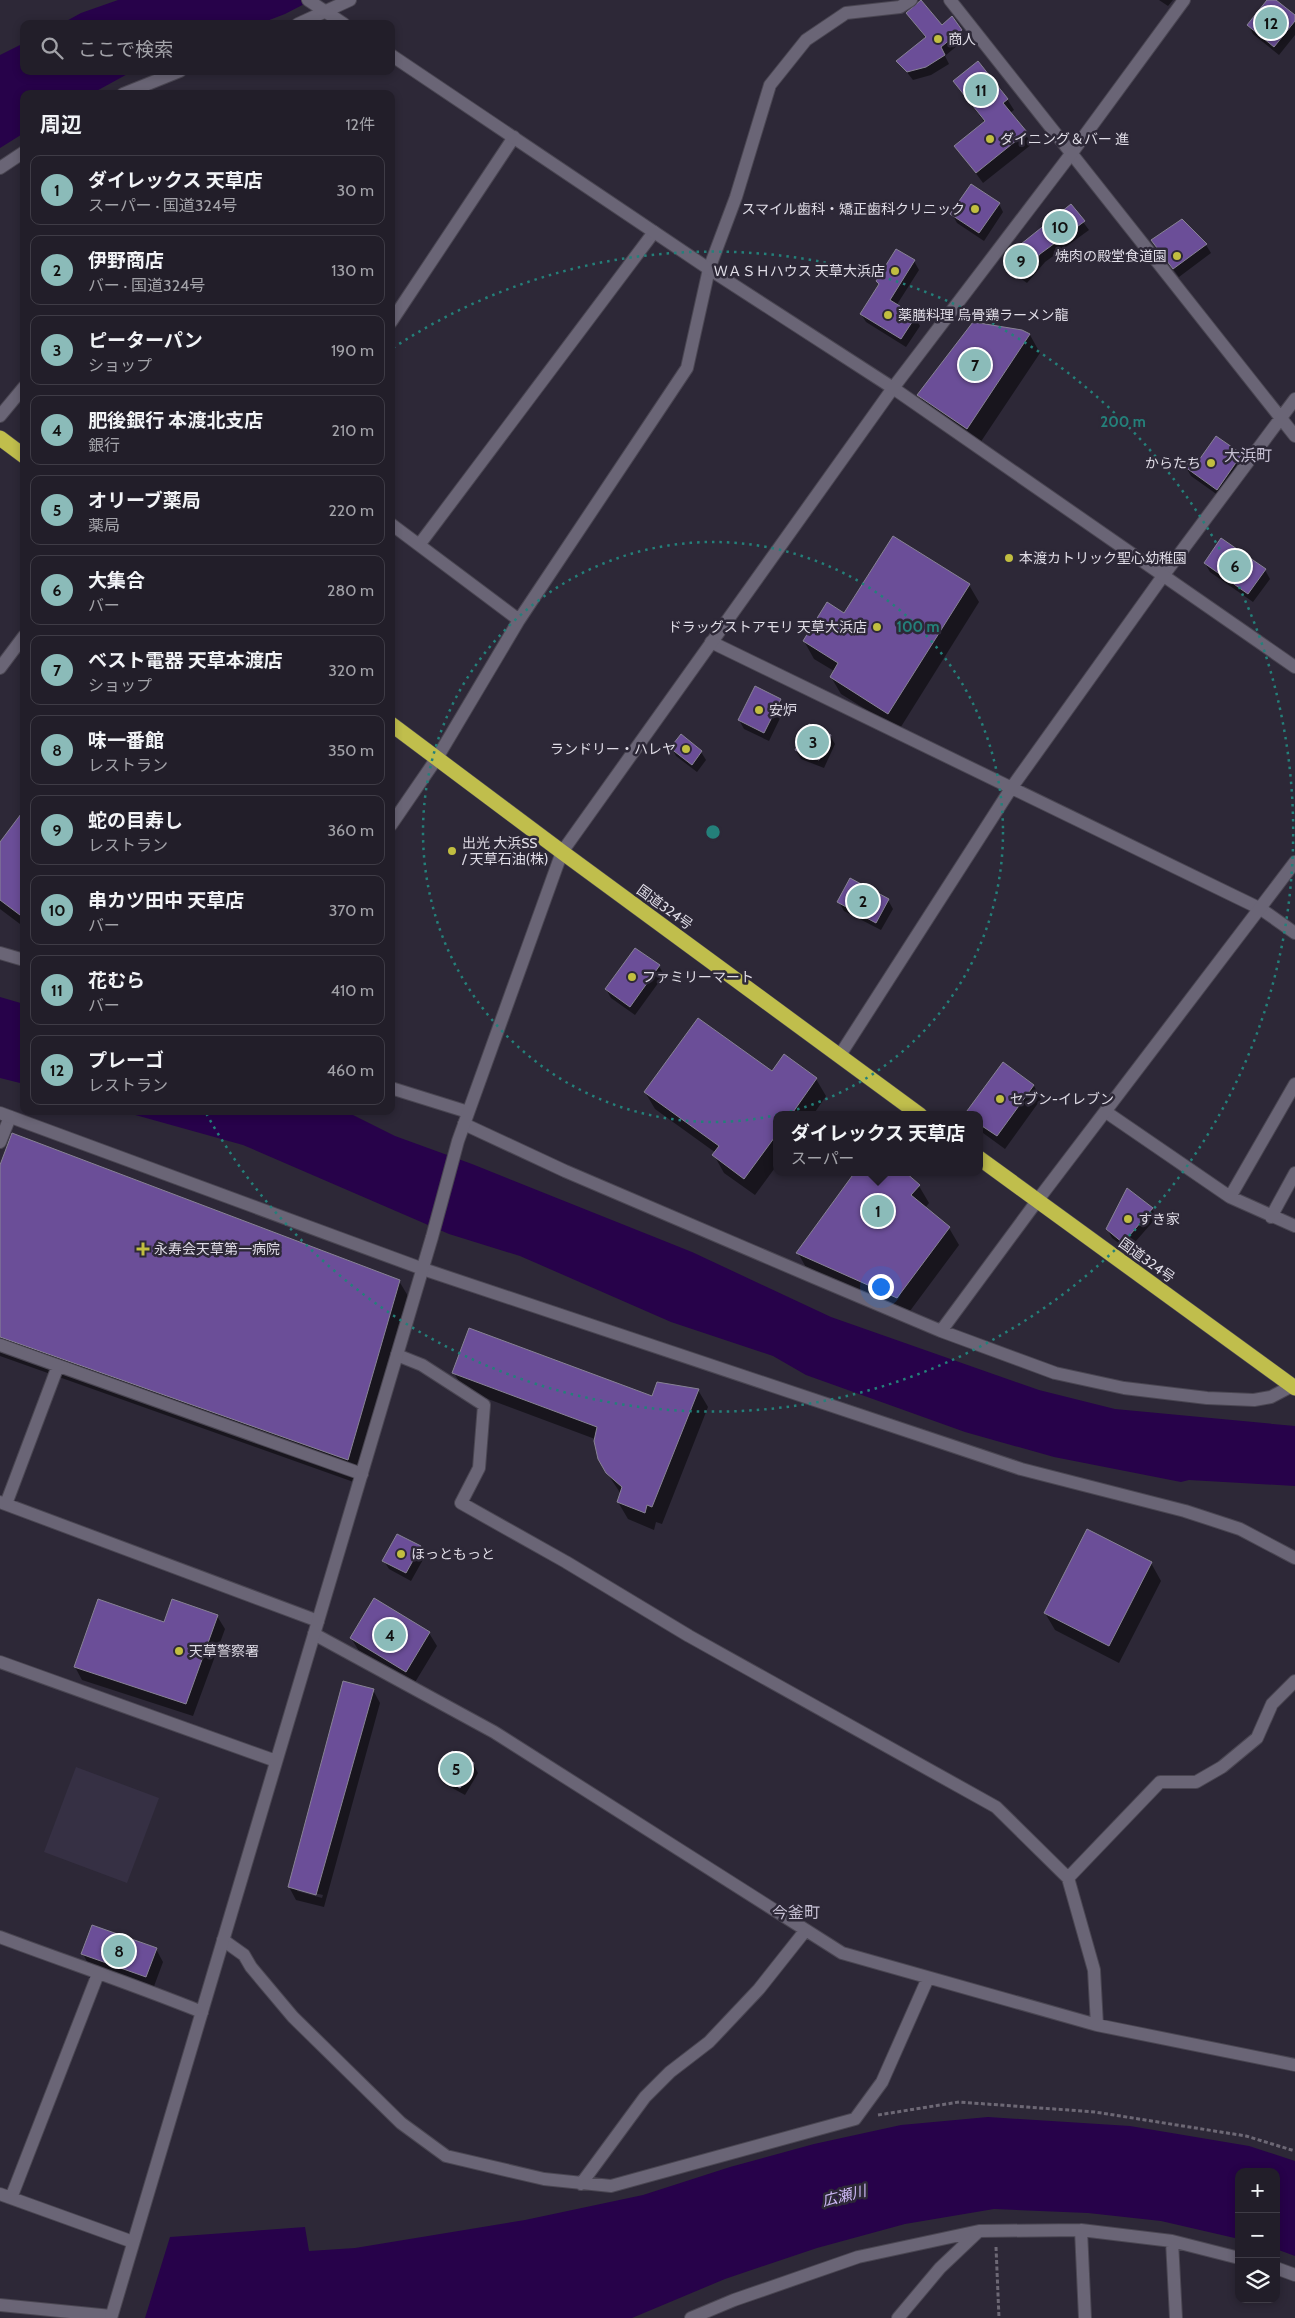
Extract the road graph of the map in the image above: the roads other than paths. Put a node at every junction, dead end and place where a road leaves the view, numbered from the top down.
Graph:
1 (350, 0) edge
2 (911, 0) edge
3 (950, 0) edge
4 (1184, 0) edge
5 (317, 6) edge
6 (302, 20) edge
7 (338, 20) edge
8 (395, 58) edge
9 (170, 75) edge
10 (133, 90) edge
11 (514, 137) junction
12 (1072, 154) junction
13 (20, 155) edge
14 (0, 168) edge
15 (654, 232) junction
16 (709, 269) junction
17 (395, 316) edge
18 (893, 388) junction
19 (20, 392) edge
20 (1295, 399) edge
21 (0, 416) edge
22 (1280, 419) junction
23 (1295, 436) edge
24 (0, 438) edge
25 (20, 453) edge
26 (395, 527) edge
27 (419, 545) junction
28 (1163, 576) junction
29 (519, 620) junction
30 (20, 641) edge
31 (711, 642) junction
32 (1295, 667) edge
33 (0, 668) edge
34 (395, 727) edge
35 (437, 758) junction
36 (1012, 787) junction
37 (395, 819) edge
38 (562, 852) junction
39 (1295, 862) edge
40 (1261, 909) junction
41 (1295, 933) edge
42 (0, 953) edge
43 (20, 959) edge
44 (840, 1055) junction
45 (1295, 1084) edge
46 (395, 1090) edge
47 (915, 1111) edge
48 (1106, 1112) junction
49 (5, 1115) edge
50 (466, 1118) junction
51 (0, 1142) edge
52 (983, 1161) edge
53 (1295, 1173) edge
54 (1230, 1198) junction
55 (1037, 1201) junction
56 (1271, 1217) junction
57 (1295, 1226) edge
58 (423, 1269) junction
59 (941, 1331) junction
60 (0, 1345) edge
61 (397, 1356) junction
62 (58, 1366) junction
63 (1293, 1387) edge
64 (362, 1474) junction
65 (3, 1503) edge
66 (1295, 1558) edge
67 (318, 1621) junction
68 (314, 1634) junction
69 (0, 1662) edge
70 (1295, 1681) edge
71 (276, 1761) junction
72 (1068, 1878) junction
73 (805, 1931) junction
74 (0, 1937) edge
75 (223, 1940) junction
76 (98, 1974) junction
77 (928, 1978) junction
78 (202, 2012) junction
79 (1097, 2026) junction
80 (1295, 2065) edge
81 (581, 2184) junction
82 (5, 2196) edge
83 (1081, 2230) junction
84 (979, 2231) junction
85 (1172, 2241) junction
86 (133, 2242) junction
87 (1235, 2257) edge
88 (1280, 2269) edge
89 (1295, 2275) edge
90 (0, 2305) edge
91 (111, 2317) edge
92 (692, 2318) edge
93 (898, 2318) edge
94 (1085, 2318) edge
95 (1176, 2318) edge

1 - 5 street
2 - 16 street
3 - 12 street
4 - 12 street
5 - 6 street
5 - 7 street
8 - 11 street
9 - 10 street
11 - 15 street
11 - 17 street
12 - 18 street
12 - 22 street
13 - 14 street
15 - 16 street
15 - 27 street
16 - 18 street
16 - 29 street
18 - 28 street
18 - 31 street
19 - 21 street
20 - 22 street
22 - 23 street
22 - 28 street
24 - 25 highway
26 - 27 street
27 - 29 street
28 - 32 street
28 - 36 street
29 - 35 street
30 - 33 street
31 - 36 street
31 - 38 street
34 - 35 highway, 国道324号
35 - 37 street
35 - 38 highway, 国道324号
36 - 40 street
36 - 44 street
38 - 44 highway, 国道324号
38 - 50 street
39 - 40 street
40 - 41 street
40 - 48 street
42 - 43 street
44 - 47 highway, 国道324号
45 - 54 street
46 - 50 street
48 - 54 street
48 - 55 street
49 - 51 street
49 - 58 street
50 - 58 street
50 - 59 street
52 - 55 highway, 国道324号
53 - 56 street
54 - 56 street
55 - 59 street
55 - 63 highway, 国道324号
56 - 57 street
58 - 61 street
58 - 66 street
59 - 63 street
60 - 62 street
61 - 64 street
61 - 72 street
62 - 64 street
62 - 65 street
64 - 67 street
65 - 67 street
67 - 68 street
68 - 71 street
68 - 73 street
69 - 71 street
70 - 72 street
71 - 75 street
72 - 79 street
73 - 77 street
73 - 81 street
74 - 76 street
75 - 78 street
75 - 81 street
76 - 78 street
76 - 82 street
77 - 79 street
77 - 81 street
78 - 86 street
79 - 80 street
82 - 86 street
83 - 84 street
83 - 85 street
83 - 94 street
84 - 92 street
84 - 93 street
85 - 87 street
85 - 95 street
86 - 91 street
88 - 89 street
90 - 91 street

